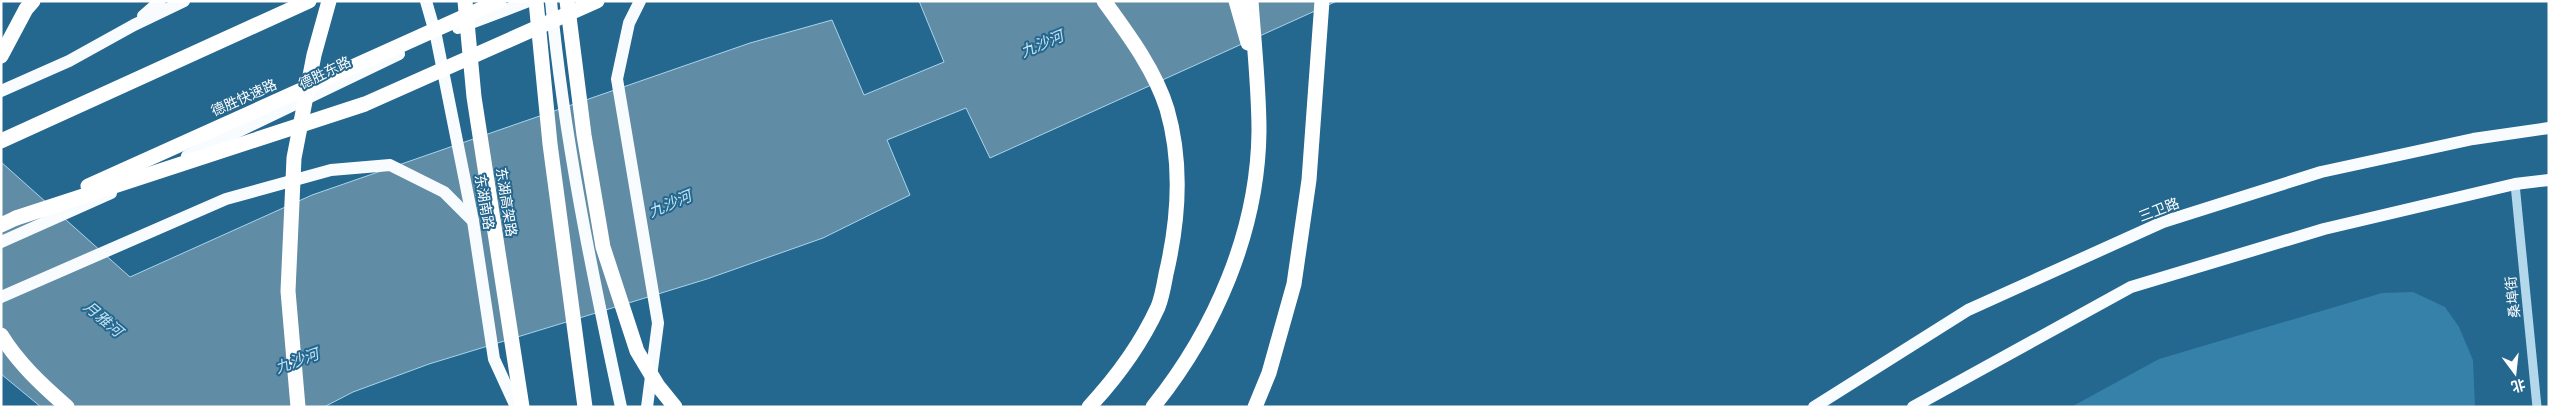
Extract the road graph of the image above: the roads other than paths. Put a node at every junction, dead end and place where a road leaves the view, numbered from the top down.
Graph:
1 (33, 1) edge
2 (160, 1) edge
3 (184, 1) edge
4 (310, 1) edge
5 (330, 1) edge
6 (426, 1) edge
7 (465, 1) edge
8 (499, 1) edge
9 (529, 1) edge
10 (536, 1) edge
11 (551, 1) edge
12 (568, 1) edge
13 (597, 1) edge
14 (640, 1) edge
15 (1104, 1) edge
16 (1236, 1) edge
17 (1251, 1) edge
18 (1322, 1) edge
19 (134, 25) junction
20 (436, 36) junction
21 (1, 56) edge
22 (1256, 74) junction
23 (1, 91) edge
24 (2549, 128) edge
25 (1, 140) edge
26 (2549, 180) edge
27 (2515, 184) junction
28 (16, 218) junction
29 (473, 221) junction
30 (1, 225) edge
31 (1, 242) edge
32 (1, 298) edge
33 (1, 335) edge
34 (67, 407) edge
35 (298, 407) edge
36 (516, 407) edge
37 (522, 407) edge
38 (585, 407) edge
39 (621, 407) edge
40 (648, 407) edge
41 (675, 407) edge
42 (1089, 407) edge
43 (1153, 407) edge
44 (1255, 407) edge
45 (1814, 407) edge
46 (1913, 407) edge
47 (2537, 407) edge

1 - 21 highway
2 - 19 main road
3 - 19 main road
4 - 25 highway
5 - 35 highway, bridge
6 - 20 main road, 东湖南路
7 - 37 highway, 东湖高架路, bridge
8 - 28 highway, 德胜快速路, bridge
9 - 20 main road, 德胜东路
10 - 38 highway, bridge
11 - 39 main road
12 - 41 highway, bridge
13 - 28 highway, bridge
14 - 40 main road
15 - 42 highway
16 - 22 highway
17 - 22 highway
18 - 44 highway
19 - 23 main road
20 - 29 main road, 东湖南路
20 - 31 main road, 德胜东路
22 - 43 highway
24 - 45 main road, 三卫路
26 - 27 main road
27 - 46 main road
27 - 47 street, 桑埠街
28 - 30 highway, 德胜快速路
29 - 32 main road
29 - 36 main road, 东湖南路
33 - 34 highway

